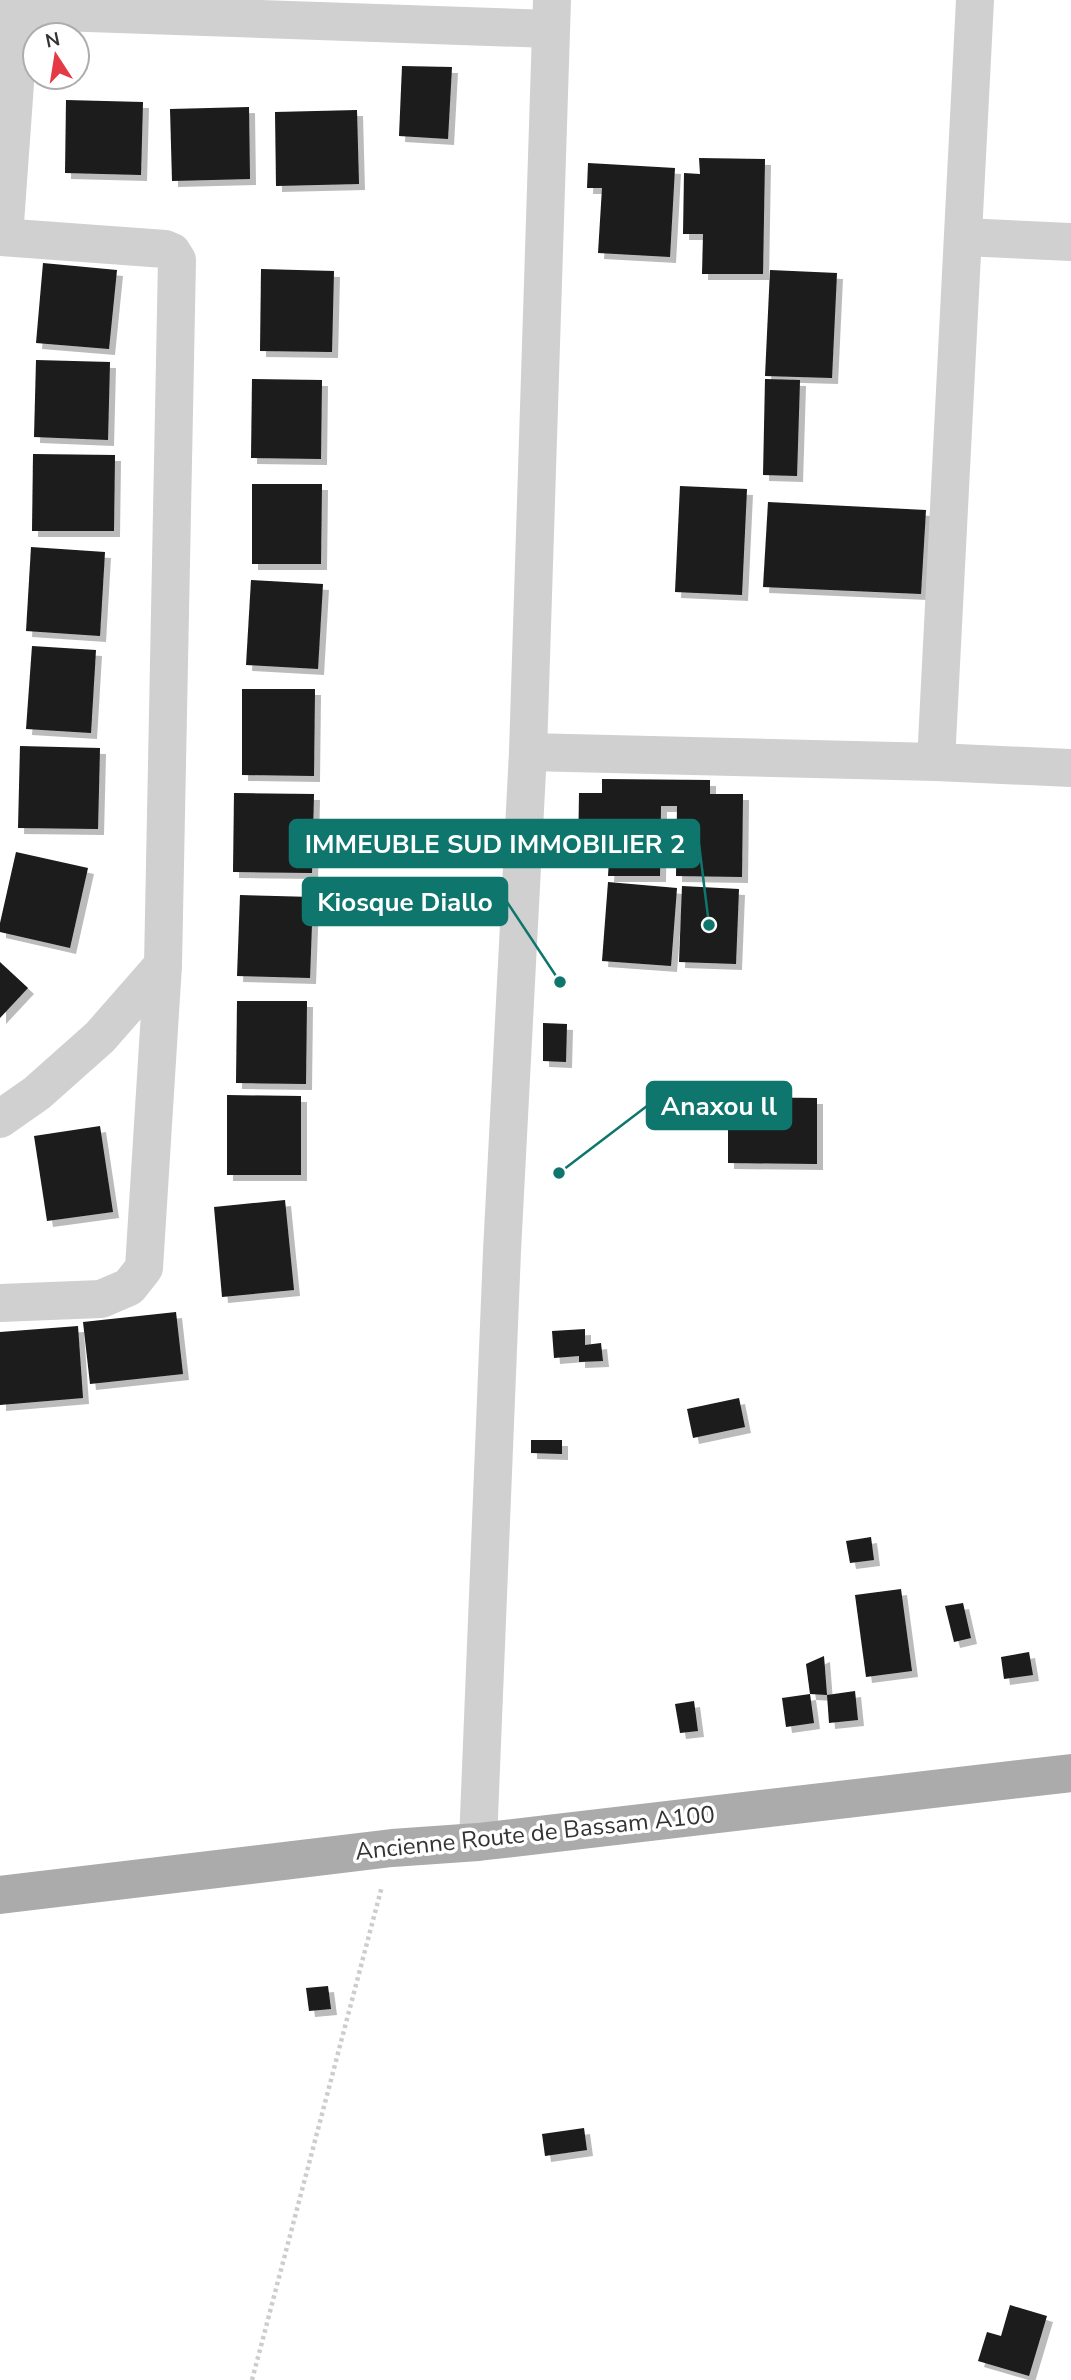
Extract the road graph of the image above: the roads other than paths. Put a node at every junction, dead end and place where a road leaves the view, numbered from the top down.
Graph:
1 (975, 0) edge
2 (14, 7) edge
3 (410, 12) edge
4 (551, 15) edge
5 (2, 237) edge
6 (963, 237) junction
7 (1071, 242) edge
8 (528, 752) junction
9 (936, 762) junction
10 (1071, 768) edge
11 (163, 965) junction
12 (0, 1119) edge
13 (0, 1303) edge
14 (1071, 1773) edge
15 (478, 1842) junction
16 (0, 1895) edge

1 - 6 street
2 - 3 street
2 - 5 street
3 - 4 street
4 - 8 street
5 - 11 street
6 - 7 street
6 - 9 street
8 - 9 street
8 - 15 street
9 - 10 street
11 - 12 street
11 - 13 street
14 - 15 main road, Ancienne Route de Bassam A100
15 - 16 main road, Ancienne Route de Bassam A100

